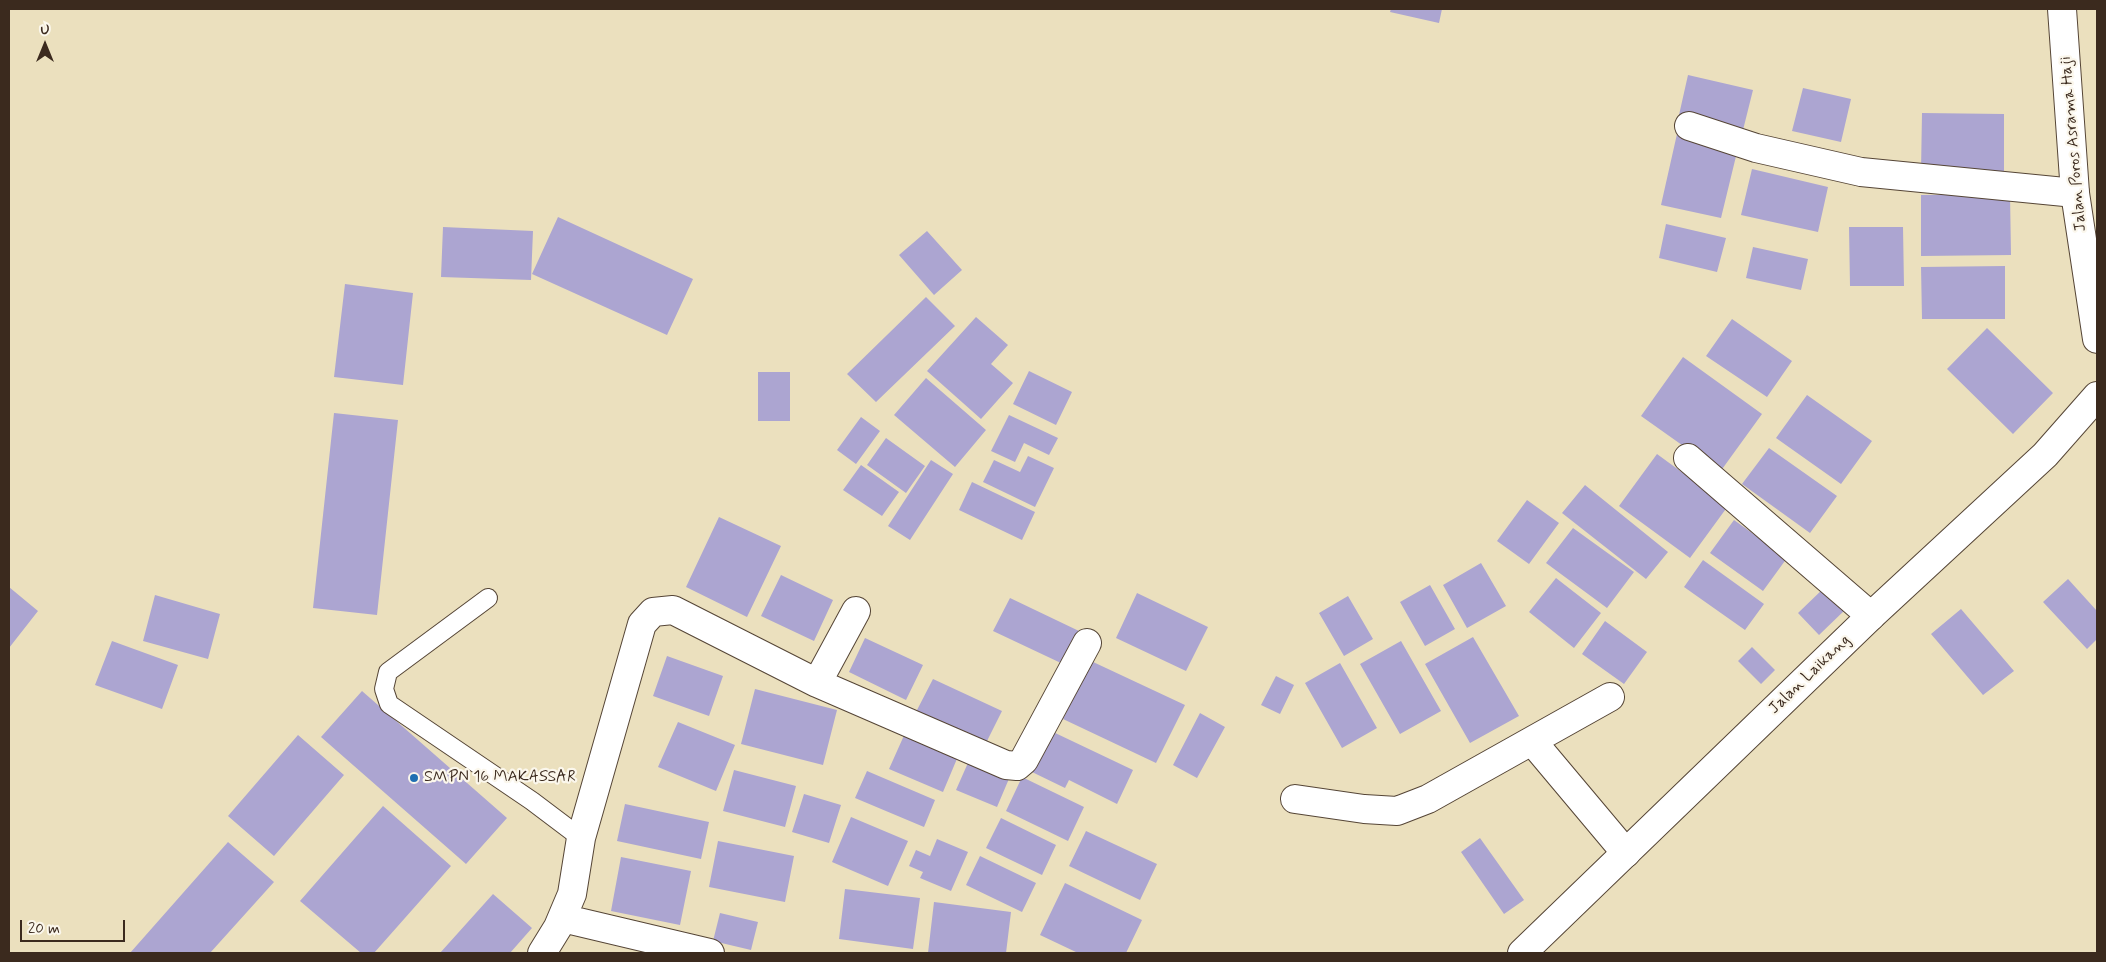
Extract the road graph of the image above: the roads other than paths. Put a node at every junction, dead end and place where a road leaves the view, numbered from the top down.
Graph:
1 (2062, 9) edge
2 (1689, 126) dead end
3 (2075, 193) junction
4 (2097, 339) edge
5 (2097, 396) edge
6 (1688, 458) dead end
7 (488, 598) dead end
8 (856, 611) dead end
9 (1871, 616) junction
10 (1087, 644) dead end
11 (817, 683) junction
12 (1610, 697) dead end
13 (1532, 741) junction
14 (1295, 799) dead end
15 (581, 838) junction
16 (1626, 853) junction
17 (562, 918) junction
18 (542, 953) edge
19 (710, 953) edge
20 (1522, 953) edge

1 - 3 street, Jalan Poros Asrama Haji
2 - 3 street
3 - 4 street, Jalan Poros Asrama Haji
5 - 9 street, Jalan Laikang
6 - 9 street
7 - 15 lane
8 - 11 street
9 - 16 street, Jalan Laikang
10 - 11 street
11 - 15 street
12 - 13 street
13 - 14 street
13 - 16 street
15 - 17 street
16 - 20 street, Jalan Laikang
17 - 18 street
17 - 19 street

